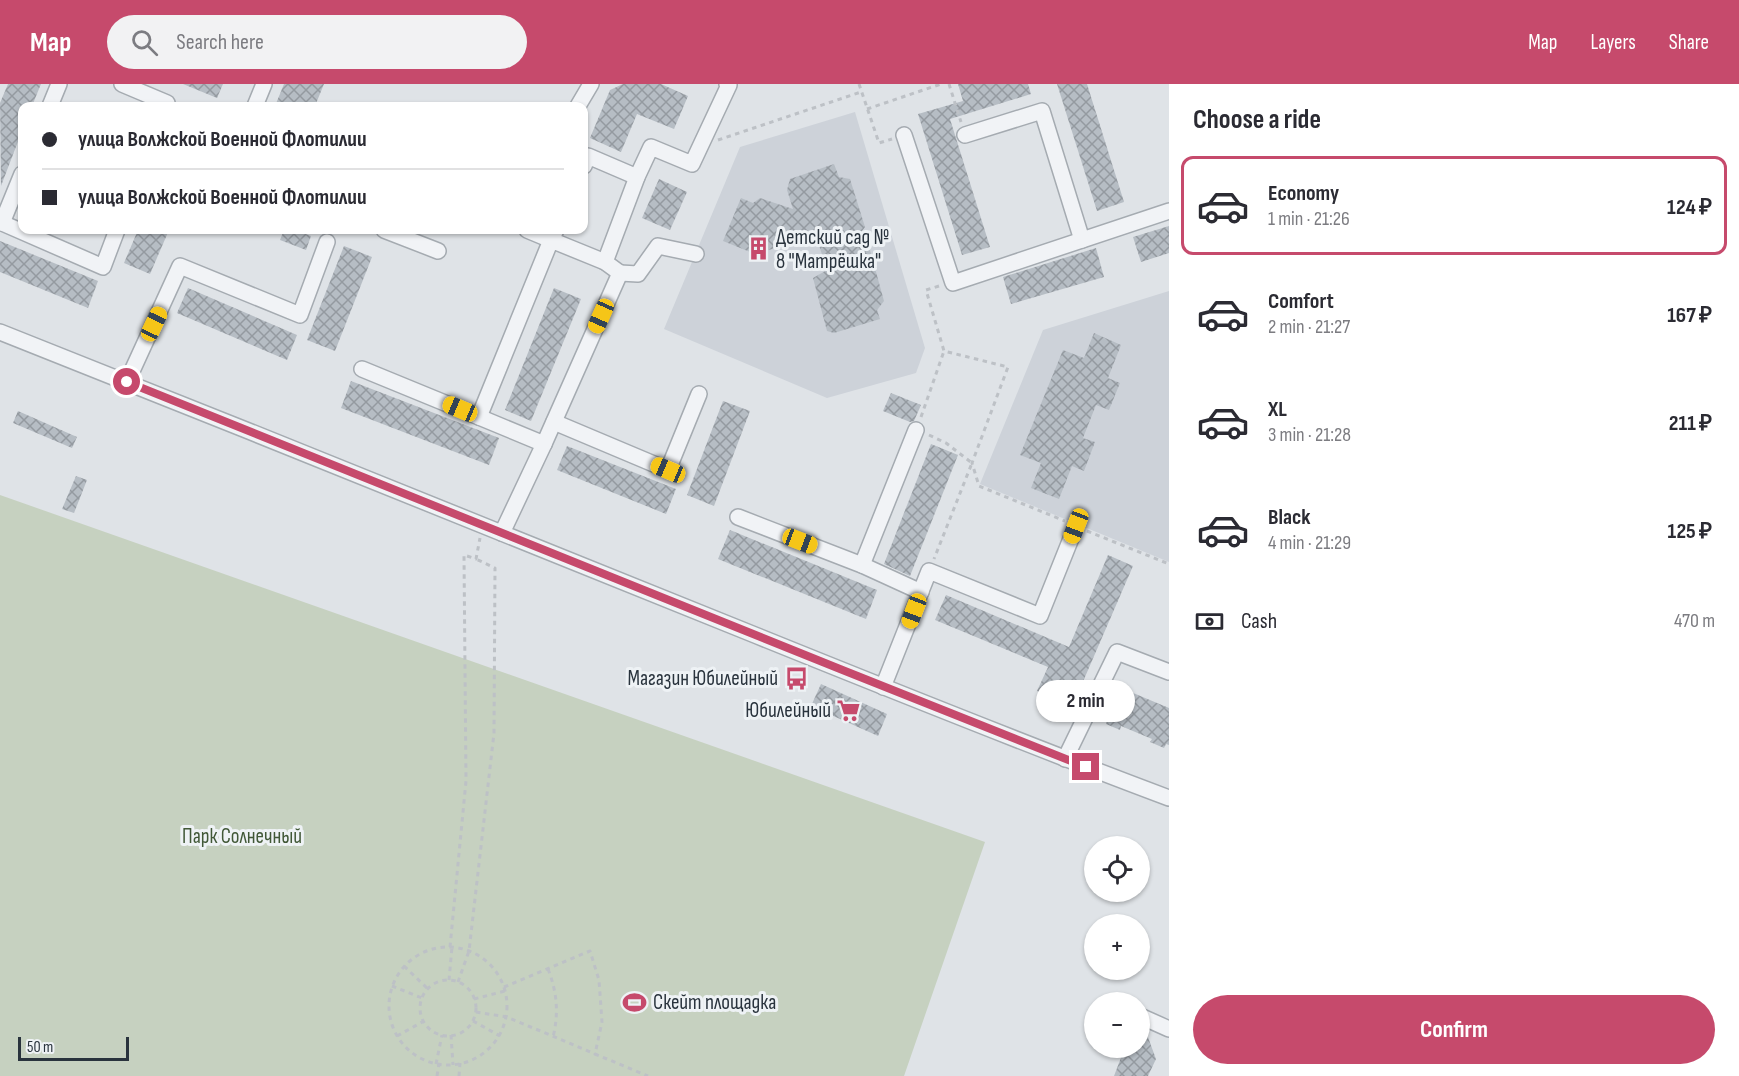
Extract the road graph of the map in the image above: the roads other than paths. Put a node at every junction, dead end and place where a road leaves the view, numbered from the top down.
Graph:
1 (59, 84) edge
2 (122, 84) edge
3 (264, 84) edge
4 (591, 84) edge
5 (728, 84) edge
6 (52, 102) edge
7 (163, 102) edge
8 (257, 102) edge
9 (580, 102) edge
10 (904, 135) road end
11 (965, 135) road end
12 (588, 156) edge
13 (637, 177) junction
14 (18, 183) edge
15 (1169, 211) edge
16 (1, 222) edge
17 (18, 230) edge
18 (28, 234) edge
19 (115, 234) edge
20 (394, 234) edge
21 (553, 235) edge
22 (1082, 240) junction
23 (327, 242) dead end
24 (438, 251) dead end
25 (696, 254) dead end
26 (604, 262) junction
27 (620, 273) junction
28 (0, 332) edge
29 (362, 369) dead end
30 (127, 382) junction
31 (699, 394) dead end
32 (479, 417) junction
33 (554, 422) junction
34 (916, 430) road end
35 (544, 444) junction
36 (738, 517) dead end
37 (1076, 526) road end
38 (502, 533) junction
39 (862, 565) junction
40 (921, 592) junction
41 (1169, 672) edge
42 (883, 687) junction
43 (1065, 759) junction
44 (1169, 798) edge
45 (1150, 1020) edge
46 (1169, 1029) edge

1 - 6 street
2 - 7 street
3 - 8 street
4 - 9 street
5 - 13 street
10 - 22 street
11 - 22 street
12 - 13 street
13 - 26 street
14 - 16 street
15 - 22 street
16 - 17 street
18 - 19 street
20 - 24 street
21 - 26 street
21 - 32 street
23 - 30 street
25 - 27 street
26 - 27 street
27 - 33 street
28 - 30 street
29 - 32 street
30 - 38 street
31 - 33 street
32 - 35 street
33 - 35 street
34 - 39 street
35 - 38 street
36 - 39 street
37 - 40 street
38 - 42 street
39 - 40 street
40 - 42 street
41 - 43 street
42 - 43 street
43 - 44 street
45 - 46 street

